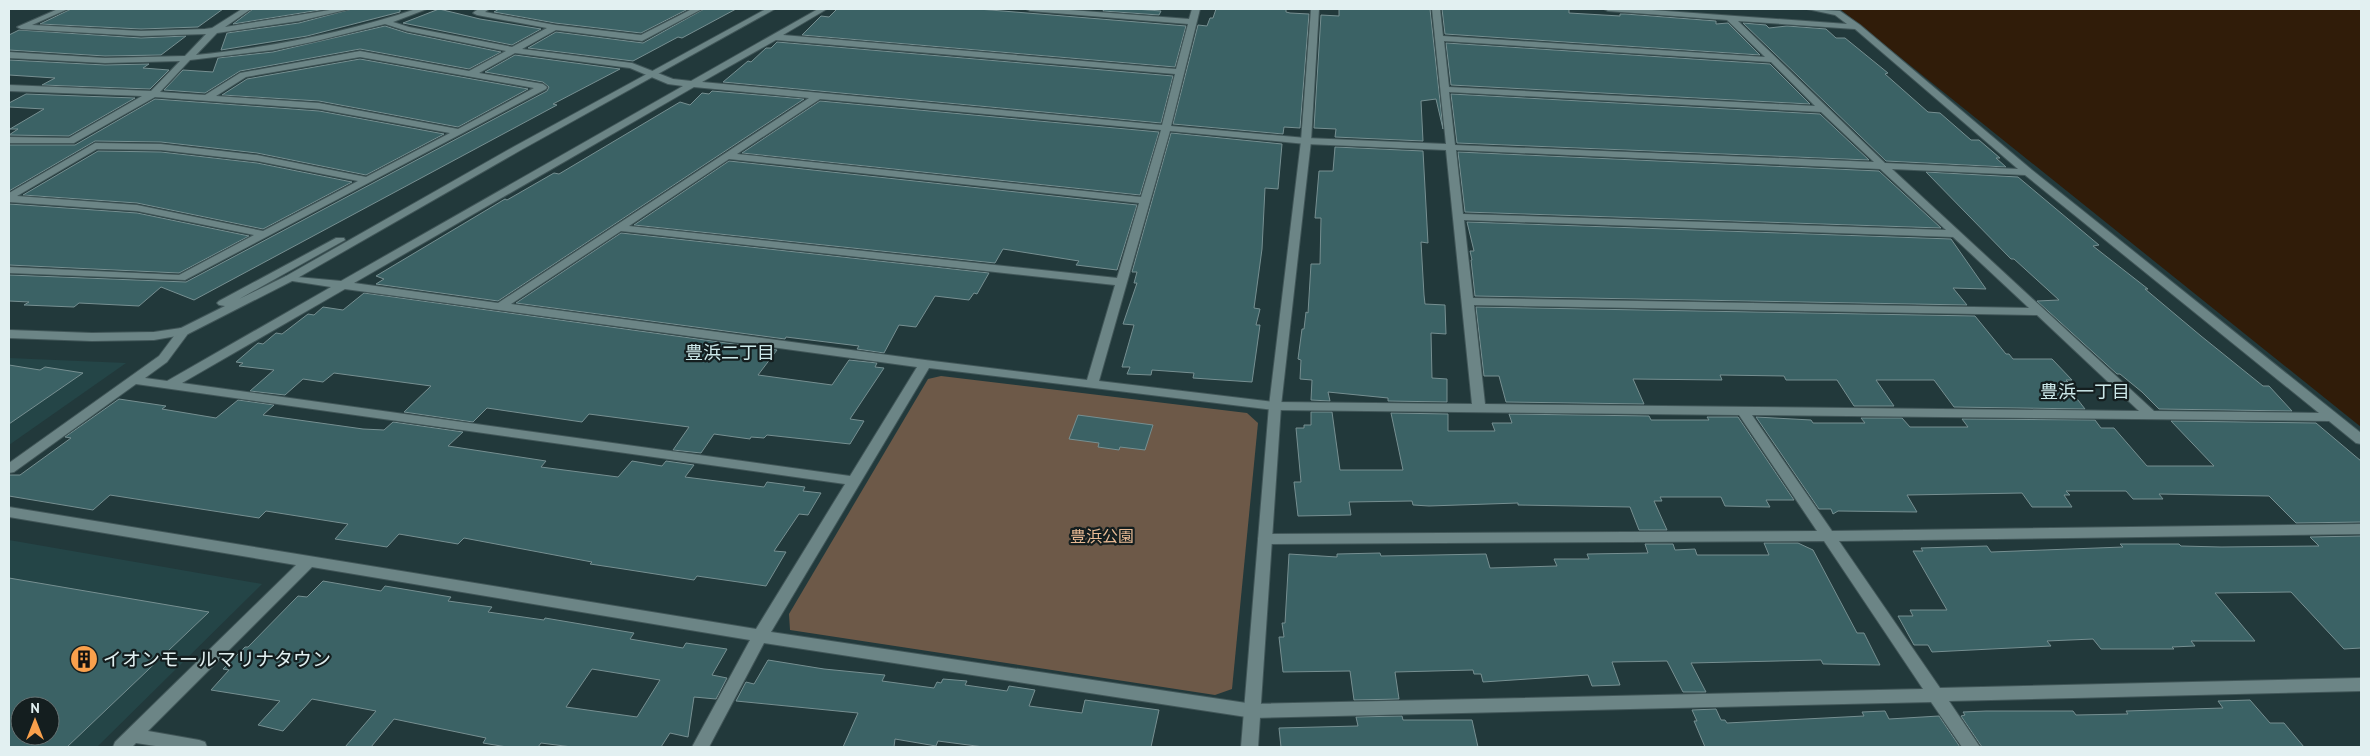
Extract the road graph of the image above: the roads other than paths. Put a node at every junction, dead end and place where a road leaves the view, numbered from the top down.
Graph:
1 (64, 9) edge
2 (247, 9) edge
3 (346, 9) edge
4 (423, 9) edge
5 (485, 9) edge
6 (698, 9) edge
7 (761, 9) edge
8 (771, 9) edge
9 (822, 9) edge
10 (1030, 9) edge
11 (1196, 9) edge
12 (1315, 9) edge
13 (1436, 9) edge
14 (1608, 9) edge
15 (1811, 9) edge
16 (1730, 18) junction
17 (387, 22) junction
18 (1193, 22) junction
19 (555, 27) junction
20 (1857, 27) junction
21 (214, 31) junction
22 (773, 37) junction
23 (1439, 38) junction
24 (514, 50) junction
25 (9, 55) edge
26 (186, 58) junction
27 (1774, 60) junction
28 (1180, 72) junction
29 (648, 73) junction
30 (470, 74) junction
31 (690, 84) junction
32 (9, 88) edge
33 (1444, 89) junction
34 (153, 94) junction
35 (818, 96) junction
36 (206, 98) junction
37 (1825, 109) junction
38 (1166, 128) junction
39 (458, 132) junction
40 (9, 140) edge
41 (1306, 141) junction
42 (1450, 148) junction
43 (728, 156) junction
44 (1883, 166) junction
45 (2028, 172) junction
46 (367, 180) junction
47 (9, 198) edge
48 (1144, 200) junction
49 (1458, 217) junction
50 (619, 228) junction
51 (264, 234) junction
52 (1956, 234) junction
53 (9, 270) edge
54 (290, 278) junction
55 (1120, 282) junction
56 (341, 285) junction
57 (1467, 301) junction
58 (501, 306) junction
59 (2040, 312) junction
60 (9, 326) edge
61 (184, 331) junction
62 (9, 334) edge
63 (924, 364) junction
64 (133, 380) junction
65 (1092, 383) junction
66 (168, 385) junction
67 (1275, 406) junction
68 (1479, 408) junction
69 (1743, 411) junction
70 (2151, 415) junction
71 (2333, 417) junction
72 (2361, 440) edge
73 (9, 469) edge
74 (855, 481) junction
75 (9, 512) edge
76 (2361, 530) edge
77 (1828, 536) junction
78 (1265, 539) junction
79 (308, 561) junction
80 (760, 636) junction
81 (2361, 685) edge
82 (1936, 696) junction
83 (1253, 711) junction
84 (127, 741) edge
85 (199, 747) edge
86 (700, 747) edge
87 (1249, 747) edge
88 (1970, 747) edge

1 - 21 street
2 - 21 street
3 - 21 street
4 - 17 street
5 - 19 street
6 - 19 street
7 - 29 street
8 - 29 street
9 - 22 street
10 - 18 street
11 - 18 street
12 - 41 street
13 - 23 street
14 - 16 street
15 - 20 street
16 - 20 street
16 - 27 street
17 - 24 street
17 - 26 street
18 - 28 street
19 - 24 street
20 - 45 street
21 - 26 street
22 - 28 street
22 - 31 street
23 - 27 street
23 - 33 street
24 - 29 street
24 - 30 street
25 - 26 street
26 - 34 street
27 - 37 street
28 - 38 street
29 - 31 street
29 - 54 street
29 - 60 street
30 - 36 street
30 - 39 street
31 - 35 street
31 - 56 street
32 - 34 street
33 - 37 street
33 - 42 street
34 - 36 street
34 - 40 street
35 - 38 street
35 - 43 street
36 - 39 street
37 - 44 street
38 - 41 street
38 - 48 street
39 - 46 street
41 - 42 street
41 - 67 street
42 - 44 street
42 - 49 street
43 - 48 street
43 - 50 street
44 - 45 street
44 - 52 street
45 - 71 street
46 - 47 street
46 - 51 street
47 - 51 street
48 - 55 street
49 - 52 street
49 - 57 street
50 - 55 street
50 - 58 street
51 - 53 street
52 - 59 street
54 - 56 street
54 - 61 street
55 - 65 street
56 - 58 street
56 - 66 street
57 - 59 street
57 - 68 street
58 - 63 street
59 - 70 street
61 - 62 street
61 - 64 street
63 - 65 street
63 - 74 street
64 - 66 street
64 - 73 street
65 - 67 street
66 - 74 street
67 - 68 street
67 - 78 street
68 - 69 street
69 - 70 street
69 - 77 street
70 - 71 street
71 - 72 street
74 - 80 street
75 - 79 street
76 - 77 street
77 - 78 street
77 - 82 street
78 - 83 street
79 - 80 street
79 - 84 street
80 - 83 street
80 - 86 street
81 - 82 street
82 - 83 street
82 - 88 street
83 - 87 street
84 - 85 street

